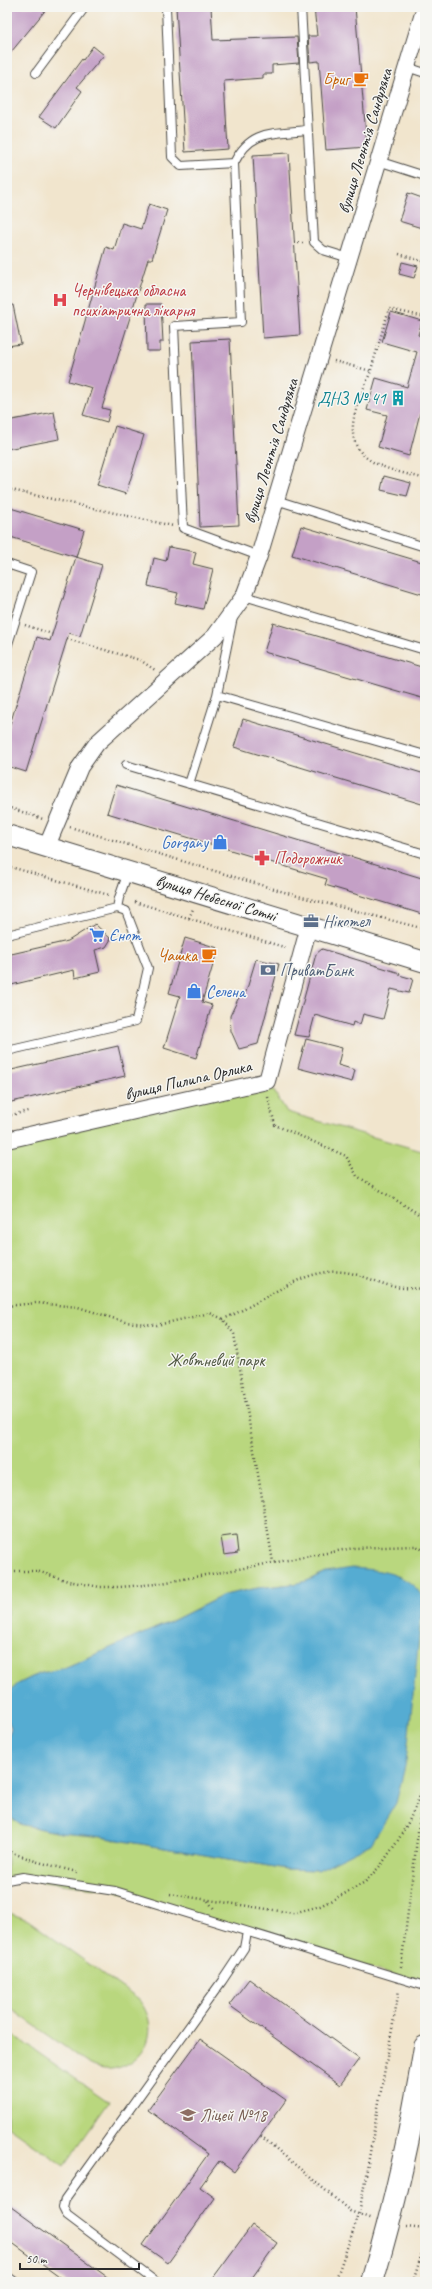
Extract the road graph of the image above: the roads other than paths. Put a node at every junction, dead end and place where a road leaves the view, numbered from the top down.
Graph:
1 (85, 7) edge
2 (166, 7) edge
3 (301, 7) edge
4 (425, 7) edge
5 (407, 67) junction
6 (36, 73) dead end
7 (425, 73) edge
8 (307, 130) junction
9 (378, 161) junction
10 (234, 163) junction
11 (425, 176) edge
12 (349, 258) junction
13 (276, 500) junction
14 (425, 547) edge
15 (259, 556) junction
16 (7, 564) edge
17 (244, 596) junction
18 (234, 611) junction
19 (7, 648) edge
20 (425, 650) edge
21 (218, 695) junction
22 (425, 755) edge
23 (126, 764) dead end
24 (188, 784) junction
25 (7, 835) edge
26 (47, 846) junction
27 (425, 854) edge
28 (128, 872) junction
29 (117, 908) junction
30 (309, 926) junction
31 (7, 935) edge
32 (425, 962) edge
33 (7, 1051) edge
34 (7, 1140) edge
35 (7, 1880) edge
36 (248, 1932) junction
37 (425, 1986) edge
38 (424, 2054) edge
39 (7, 2276) edge
40 (15, 2282) edge
41 (156, 2282) edge
42 (372, 2282) edge

1 - 6 lane
2 - 10 lane
3 - 8 lane
4 - 5 street, вулиця Леонтія Сандуляка
5 - 7 lane
5 - 9 street, вулиця Леонтія Сандуляка
8 - 10 lane
8 - 12 lane
9 - 11 lane
9 - 12 street, вулиця Леонтія Сандуляка
10 - 15 lane
12 - 13 street, вулиця Леонтія Сандуляка
13 - 14 lane
13 - 15 street, вулиця Леонтія Сандуляка
15 - 17 street, вулиця Леонтія Сандуляка
16 - 19 lane
17 - 18 street, вулиця Леонтія Сандуляка
17 - 20 lane
18 - 21 lane
18 - 26 street, вулиця Леонтія Сандуляка
21 - 22 lane
21 - 24 lane
23 - 24 lane
24 - 27 lane
25 - 26 street, вулиця Небесної Сотні
26 - 28 street, вулиця Небесної Сотні
28 - 29 lane
28 - 30 street, вулиця Небесної Сотні
29 - 31 lane
29 - 33 lane
30 - 32 street, вулиця Небесної Сотні
30 - 34 street, вулиця Пилипа Орлика
35 - 36 lane
36 - 37 lane
36 - 41 lane
38 - 42 main road
39 - 40 lane

